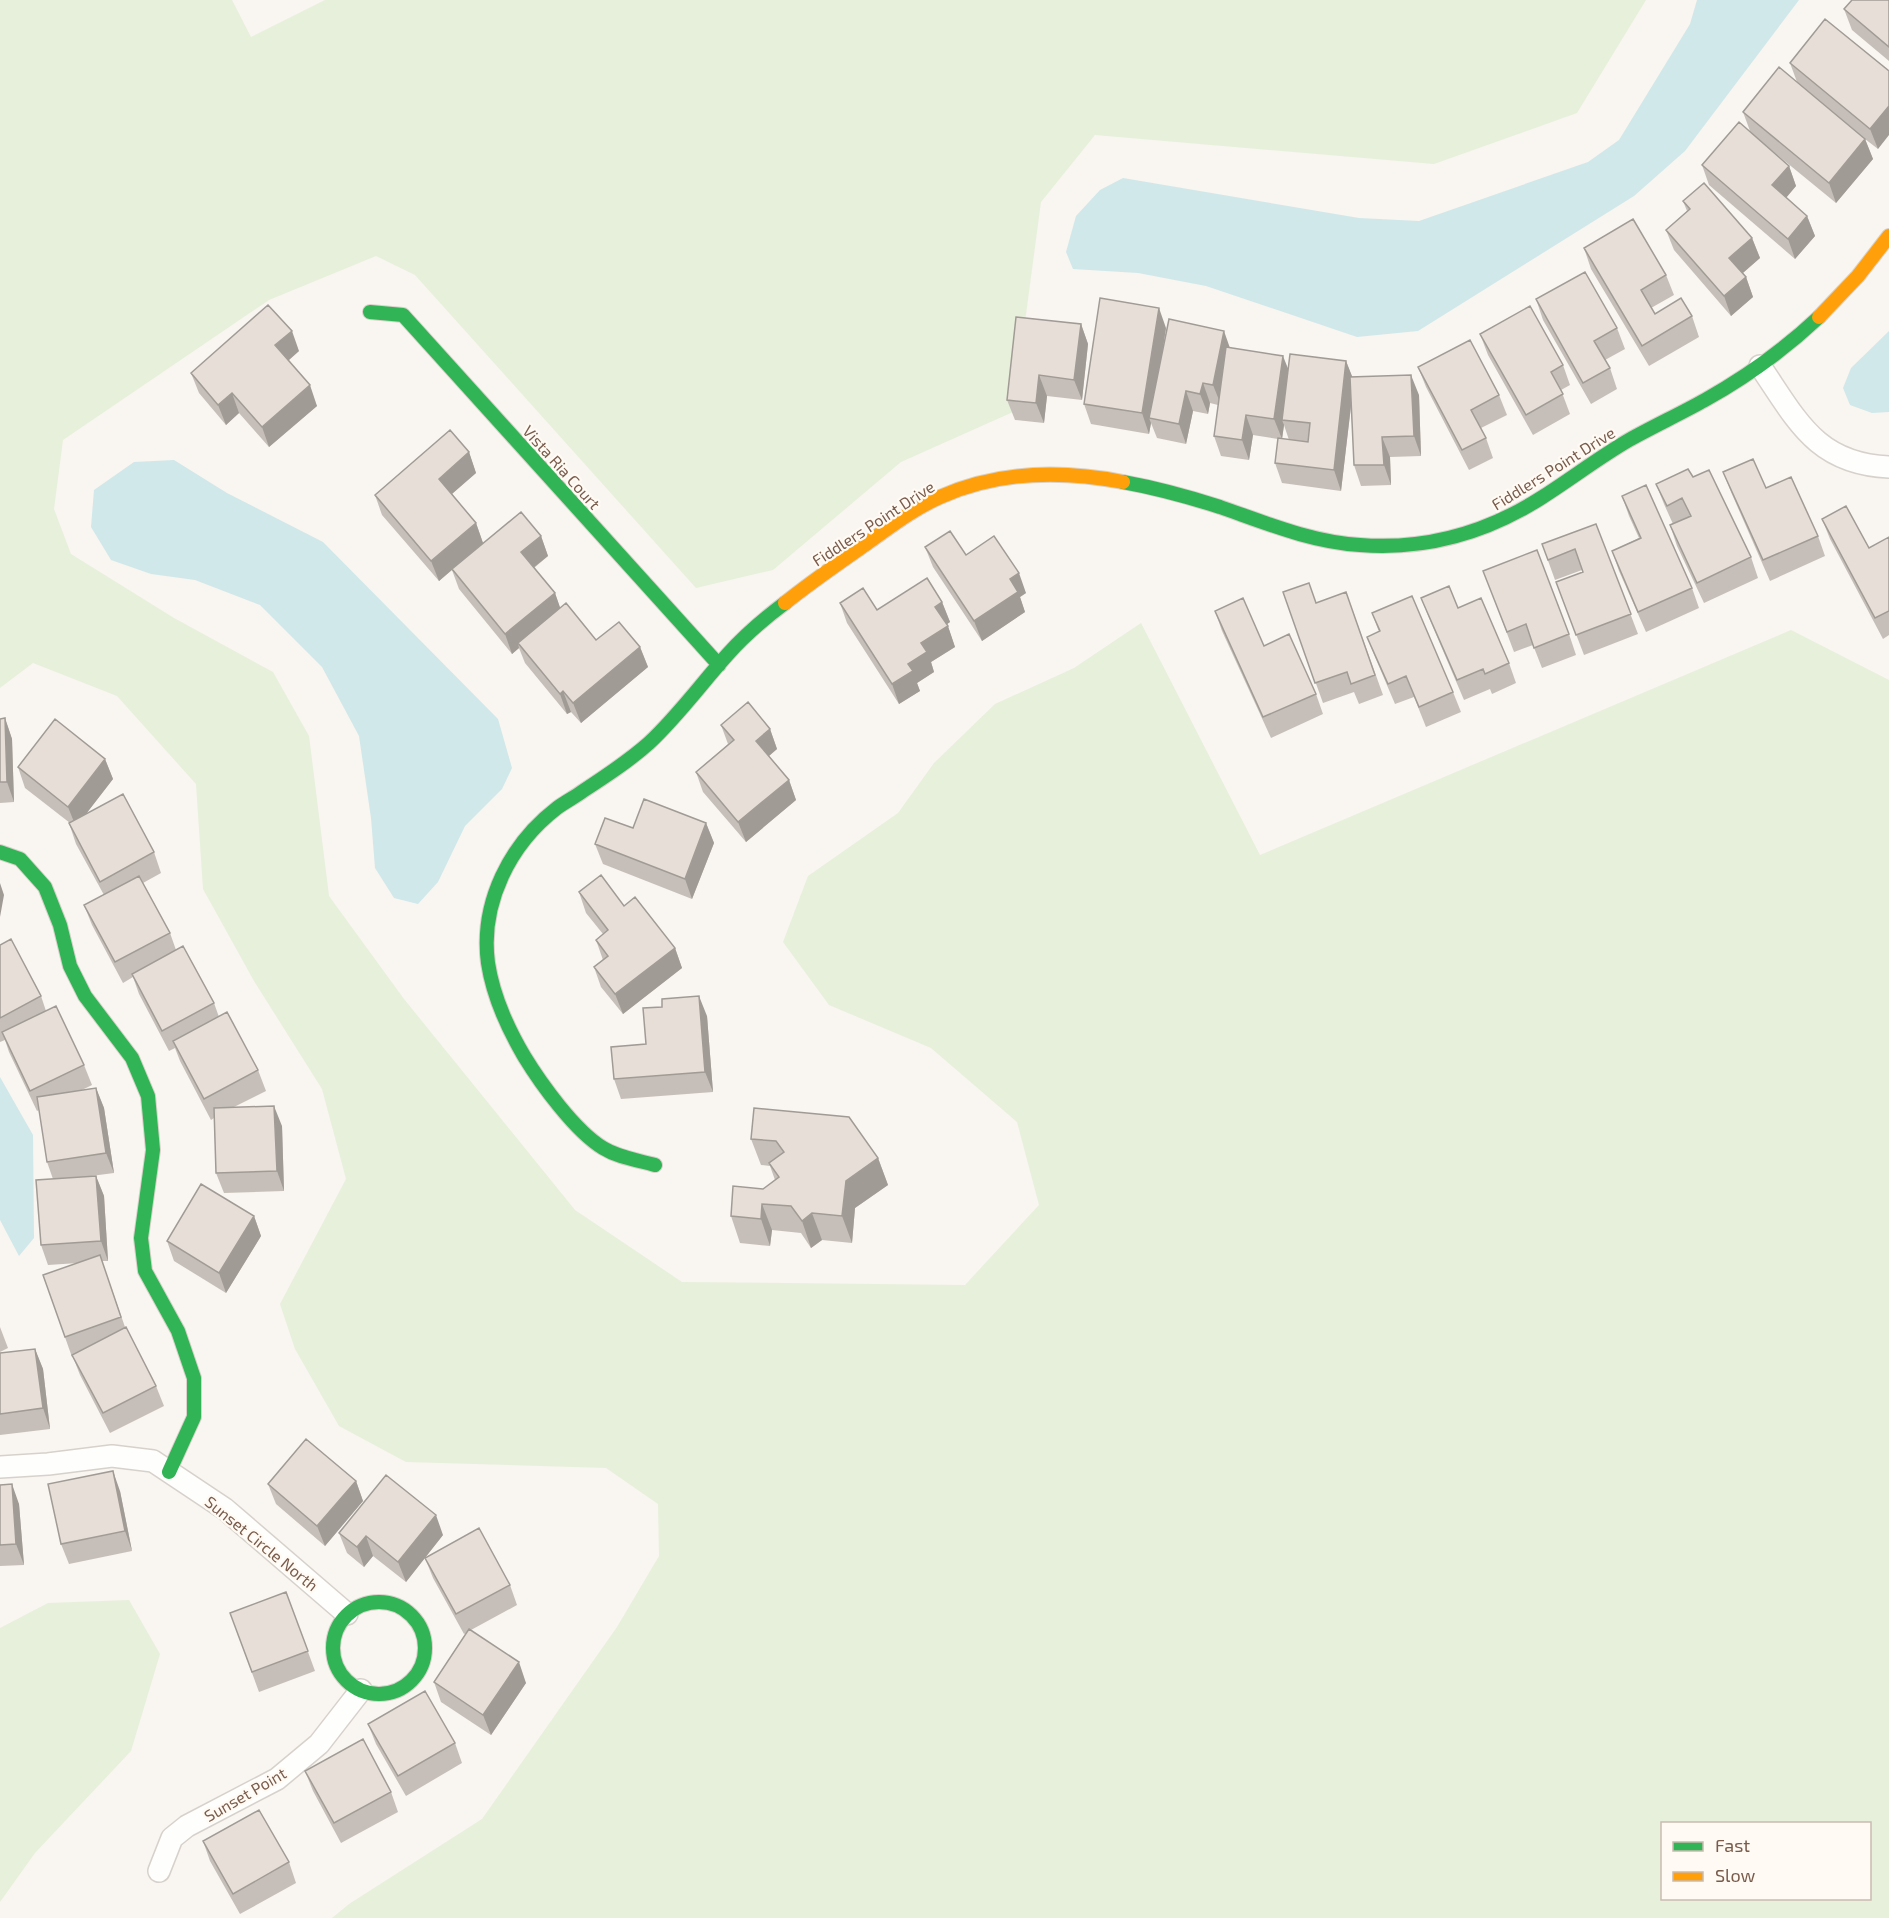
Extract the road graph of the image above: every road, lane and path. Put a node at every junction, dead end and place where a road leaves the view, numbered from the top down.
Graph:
1 (1889, 236) edge
2 (370, 312) dead end
3 (1760, 366) junction
4 (1889, 467) edge
5 (719, 665) junction
6 (0, 852) edge
7 (655, 1165) dead end
8 (0, 1467) edge
9 (169, 1472) junction
10 (347, 1614) junction
11 (361, 1690) junction
12 (159, 1871) dead end

1 - 3 street, Fiddlers Point Drive
2 - 5 street, Vista Ria Court
3 - 4 street
3 - 5 street, Fiddlers Point Drive
5 - 7 street, Fiddlers Point Drive
6 - 9 street
8 - 9 street, Sunset Circle North
9 - 10 street, Sunset Circle North
10 - 11 street
10 - 11 street
11 - 12 street, Sunset Point

